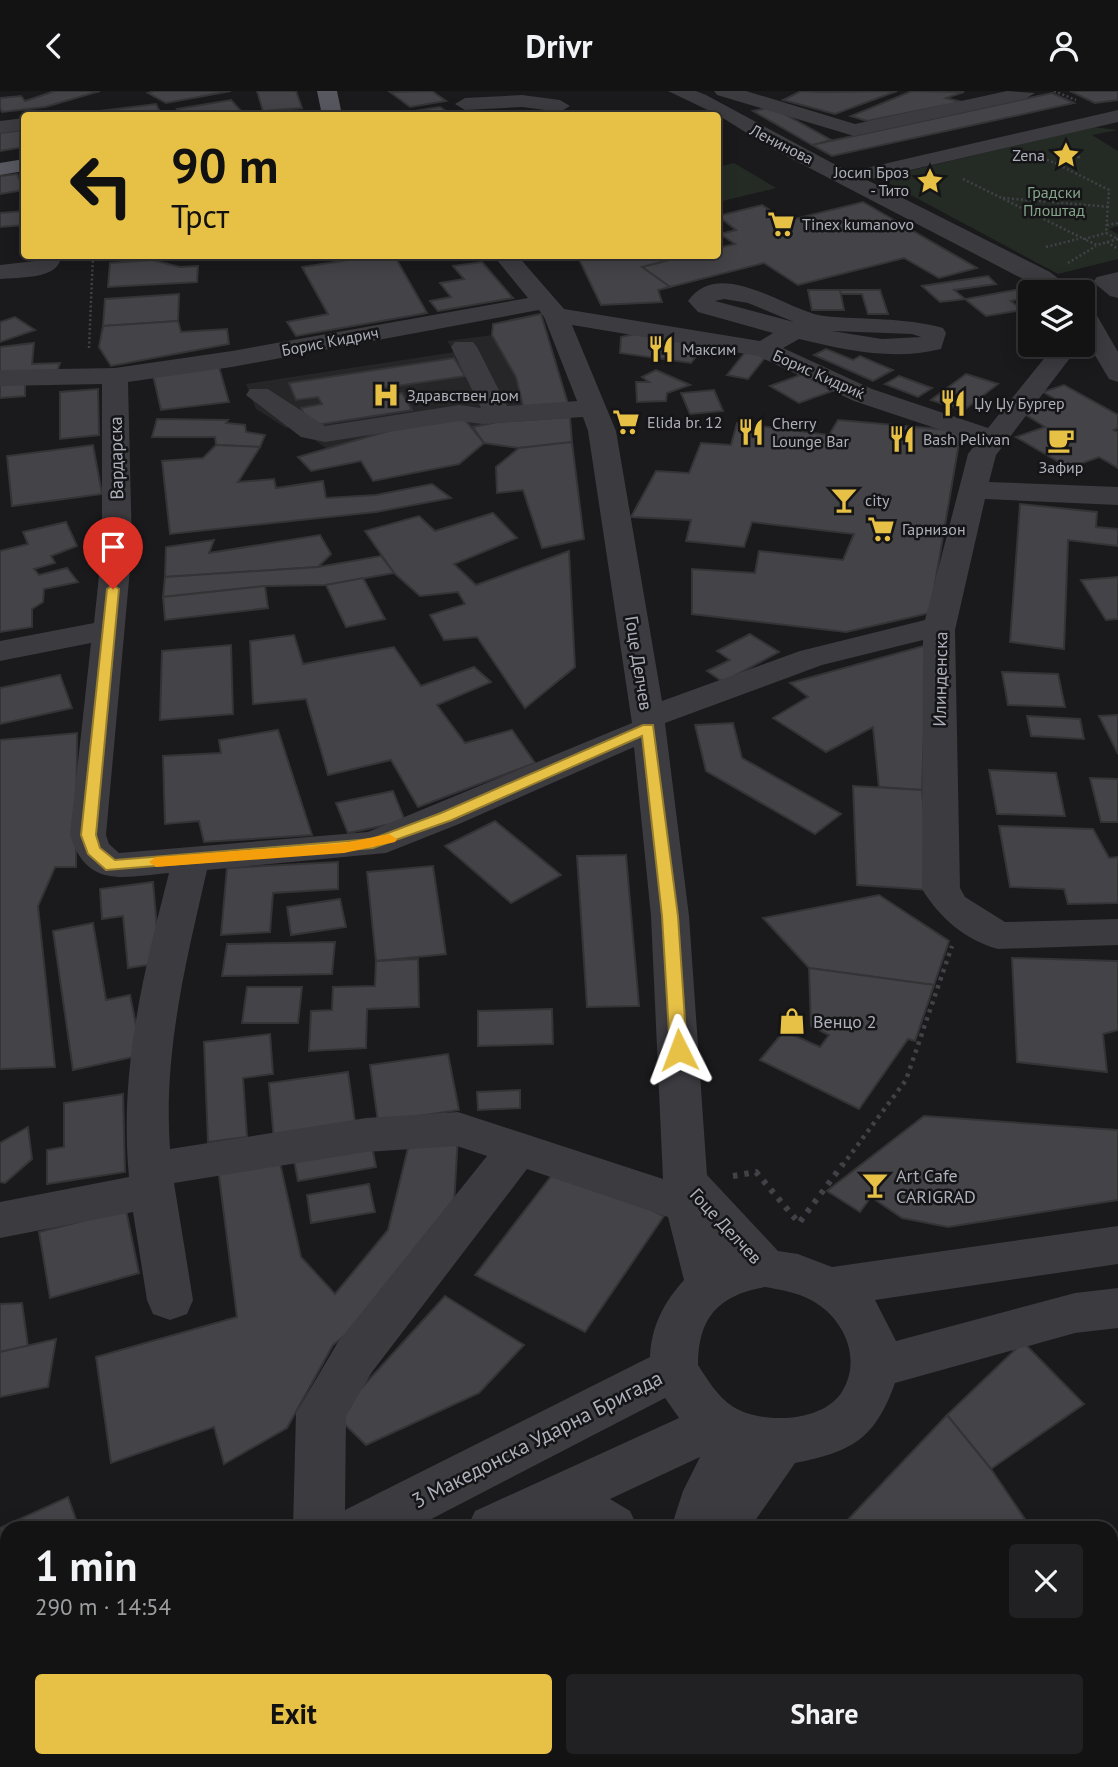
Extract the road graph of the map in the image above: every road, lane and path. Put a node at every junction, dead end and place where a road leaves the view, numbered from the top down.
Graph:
1 (327, 91) edge
2 (724, 91) edge
3 (686, 92) edge
4 (1025, 93) dead end
5 (465, 104) dead end
6 (561, 106) edge
7 (331, 112) edge
8 (1118, 116) edge
9 (21, 124) edge
10 (0, 127) edge
11 (1070, 153) dead end
12 (1044, 158) dead end
13 (928, 159) junction
14 (1055, 163) junction
15 (21, 166) edge
16 (0, 169) edge
17 (849, 178) junction
18 (999, 198) junction
19 (1118, 205) edge
20 (1110, 207) junction
21 (1118, 223) edge
22 (1107, 225) junction
23 (1106, 233) junction
24 (1079, 239) junction
25 (1084, 239) junction
26 (1118, 239) edge
27 (1107, 242) junction
28 (1040, 249) dead end
29 (1118, 249) edge
30 (21, 253) edge
31 (0, 256) edge
32 (49, 259) edge
33 (93, 259) edge
34 (507, 259) edge
35 (0, 272) edge
36 (1118, 279) edge
37 (1046, 280) edge
38 (1118, 291) edge
39 (550, 308) junction
40 (1095, 318) edge
41 (1118, 319) edge
42 (805, 327) dead end
43 (1095, 334) edge
44 (464, 347) dead end
45 (764, 349) junction
46 (1057, 357) edge
47 (1084, 357) edge
48 (1114, 365) edge
49 (115, 376) junction
50 (0, 378) edge
51 (259, 395) dead end
52 (594, 408) junction
53 (498, 415) junction
54 (995, 439) junction
55 (972, 490) junction
56 (1118, 496) edge
57 (107, 629) junction
58 (939, 631) junction
59 (0, 651) edge
60 (648, 723) junction
61 (191, 859) junction
62 (962, 913) junction
63 (1118, 932) edge
64 (518, 1149) junction
65 (151, 1180) junction
66 (687, 1194) junction
67 (0, 1220) edge
68 (1118, 1245) edge
69 (765, 1268) junction
70 (709, 1285) junction
71 (830, 1287) junction
72 (170, 1300) dead end
73 (1118, 1308) edge
74 (876, 1367) junction
75 (674, 1369) junction
76 (745, 1434) junction
77 (556, 1497) junction
78 (319, 1521) edge
79 (376, 1521) edge
80 (507, 1521) edge
81 (599, 1521) edge
82 (699, 1521) edge
83 (721, 1521) edge

1 - 7 main road
2 - 4 street
3 - 17 street, Ленинова
5 - 6 street
8 - 13 street
9 - 10 street
11 - 14 path
12 - 14 path
13 - 17 street
13 - 18 path
14 - 20 path
15 - 16 main road
17 - 37 street, Ленинова
18 - 20 path
18 - 24 path
19 - 20 path
20 - 22 path
21 - 22 path
22 - 23 path
23 - 25 path
23 - 26 path
24 - 25 path
24 - 28 path
25 - 27 path
26 - 27 path
27 - 29 path
30 - 31 street
32 - 35 street
33 - 49 path
34 - 39 street, Гоце Делчев
36 - 38 street
39 - 45 street, Борис Кидриќ
39 - 49 street, Борис Кидрич
39 - 52 street, Гоце Делчев
40 - 41 street
42 - 45 street
43 - 48 street
44 - 53 street
45 - 54 street, Борис Кидриќ
46 - 54 street, Илинденска
47 - 48 street
49 - 50 street, Борис Кидрич
49 - 57 street, Вардарска
51 - 53 street
52 - 53 street
52 - 60 street, Гоце Делчев
54 - 55 street, Илинденска
55 - 56 street
55 - 58 street, Илинденска
57 - 59 street
57 - 61 street, Вардарска
58 - 60 street
58 - 62 street, Илинденска
60 - 61 street
60 - 66 street, Гоце Делчев
61 - 65 street
62 - 63 street, Илинденска
62 - 66 path
64 - 65 street
64 - 66 street
64 - 78 street
65 - 67 street
65 - 72 street
66 - 69 street, Гоце Делчев
66 - 70 street, Гоце Делчев
68 - 71 street
69 - 70 street, 3 Македонска Ударна Бригада
69 - 71 street, 3 Македонска Ударна Бригада
70 - 75 street, 3 Македонска Ударна Бригада
71 - 74 street, 3 Македонска Ударна Бригада
73 - 74 street
74 - 76 street
75 - 76 street, 3 Македонска Ударна Бригада
75 - 79 street, 3 Македонска Ударна Бригада
76 - 77 street
76 - 82 street
76 - 83 street
77 - 80 street
77 - 81 street

